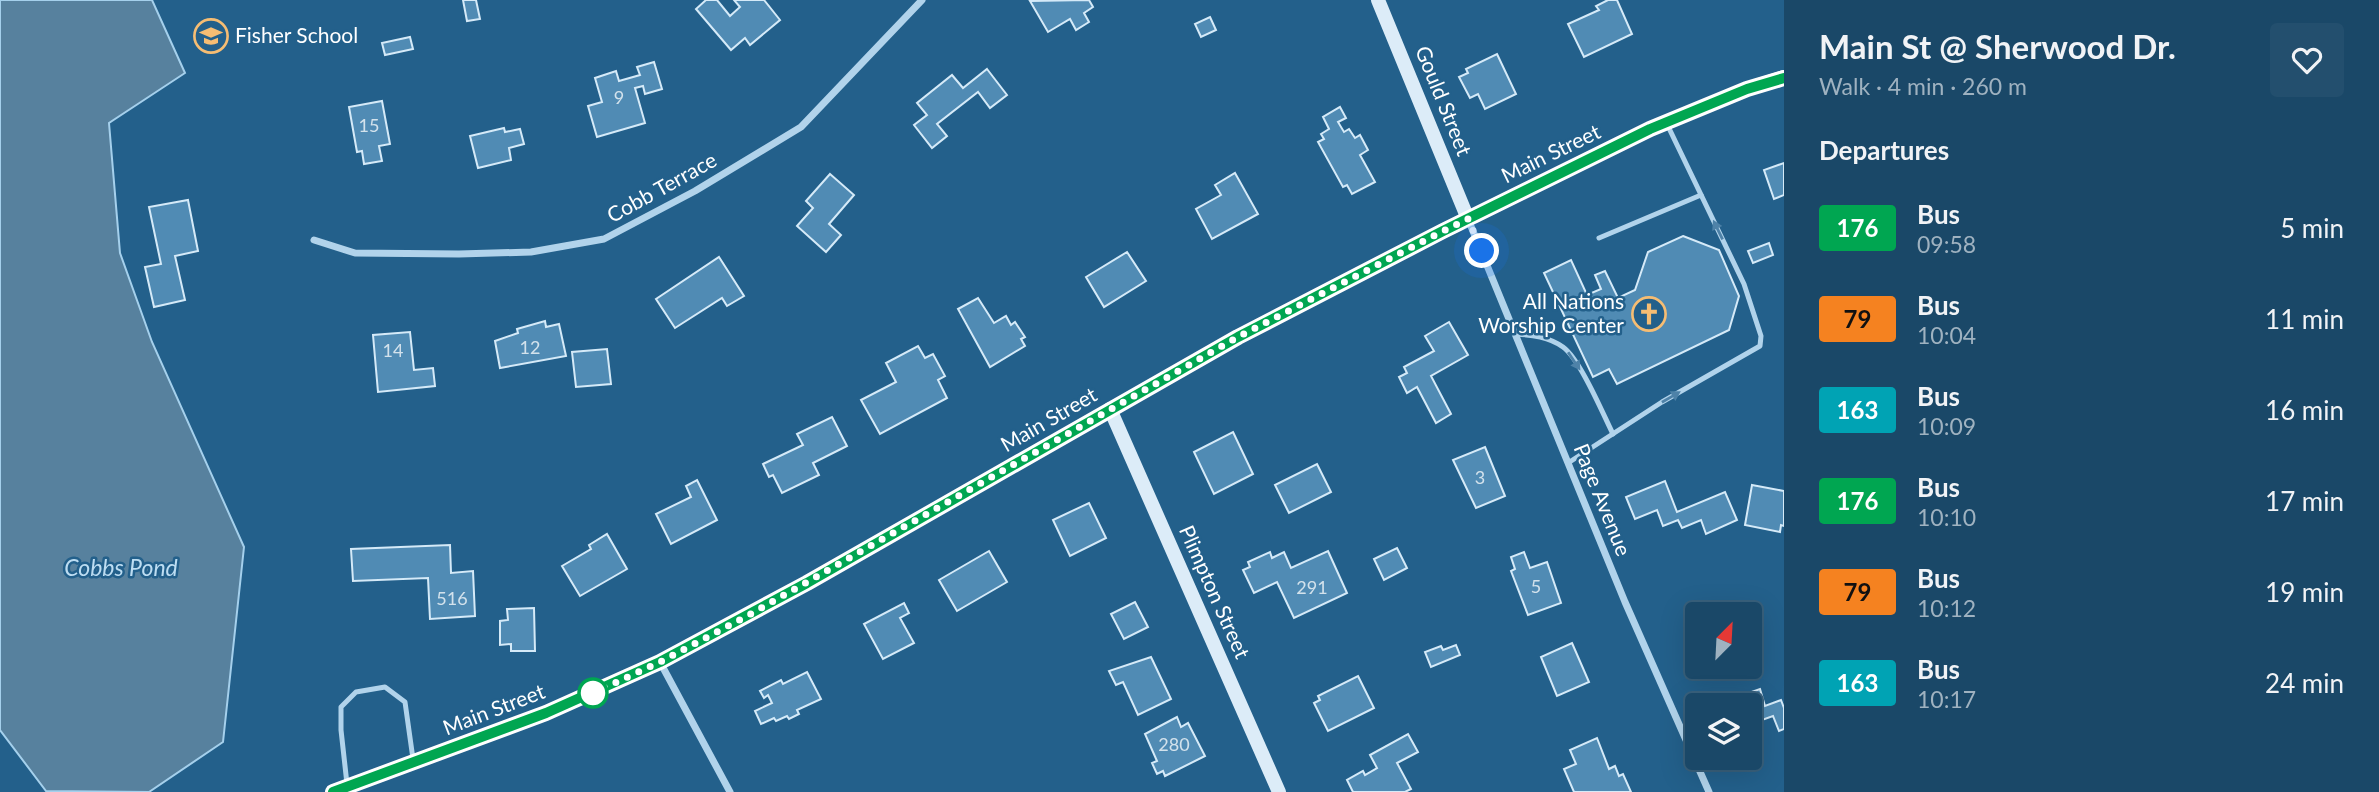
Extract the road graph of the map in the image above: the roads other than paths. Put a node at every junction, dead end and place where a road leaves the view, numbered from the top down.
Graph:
1 (922, 0) edge
2 (1378, 0) edge
3 (1784, 78) edge
4 (1666, 122) junction
5 (1701, 195) junction
6 (1468, 219) junction
7 (1599, 238) dead end
8 (314, 240) dead end
9 (1516, 334) junction
10 (1110, 409) junction
11 (1613, 434) junction
12 (1568, 463) junction
13 (660, 662) junction
14 (414, 762) junction
15 (349, 789) edge
16 (333, 792) edge
17 (730, 792) edge
18 (1279, 792) edge
19 (1709, 792) edge

1 - 8 street, Cobb Terrace
2 - 6 main road, Gould Street
3 - 4 main road, Main Street
4 - 5 lane
4 - 6 main road, Main Street
5 - 7 lane
11 -> 5 lane
6 - 9 street, Page Avenue
6 - 10 main road, Main Street
9 -> 11 lane
9 - 12 street, Page Avenue
10 - 13 main road, Main Street
10 - 18 main road, Plimpton Street
11 - 12 lane
12 - 19 street, Page Avenue
13 - 14 main road, Main Street
13 - 17 street
14 - 15 main road, Main Street
14 - 15 lane
15 - 16 main road, Main Street

